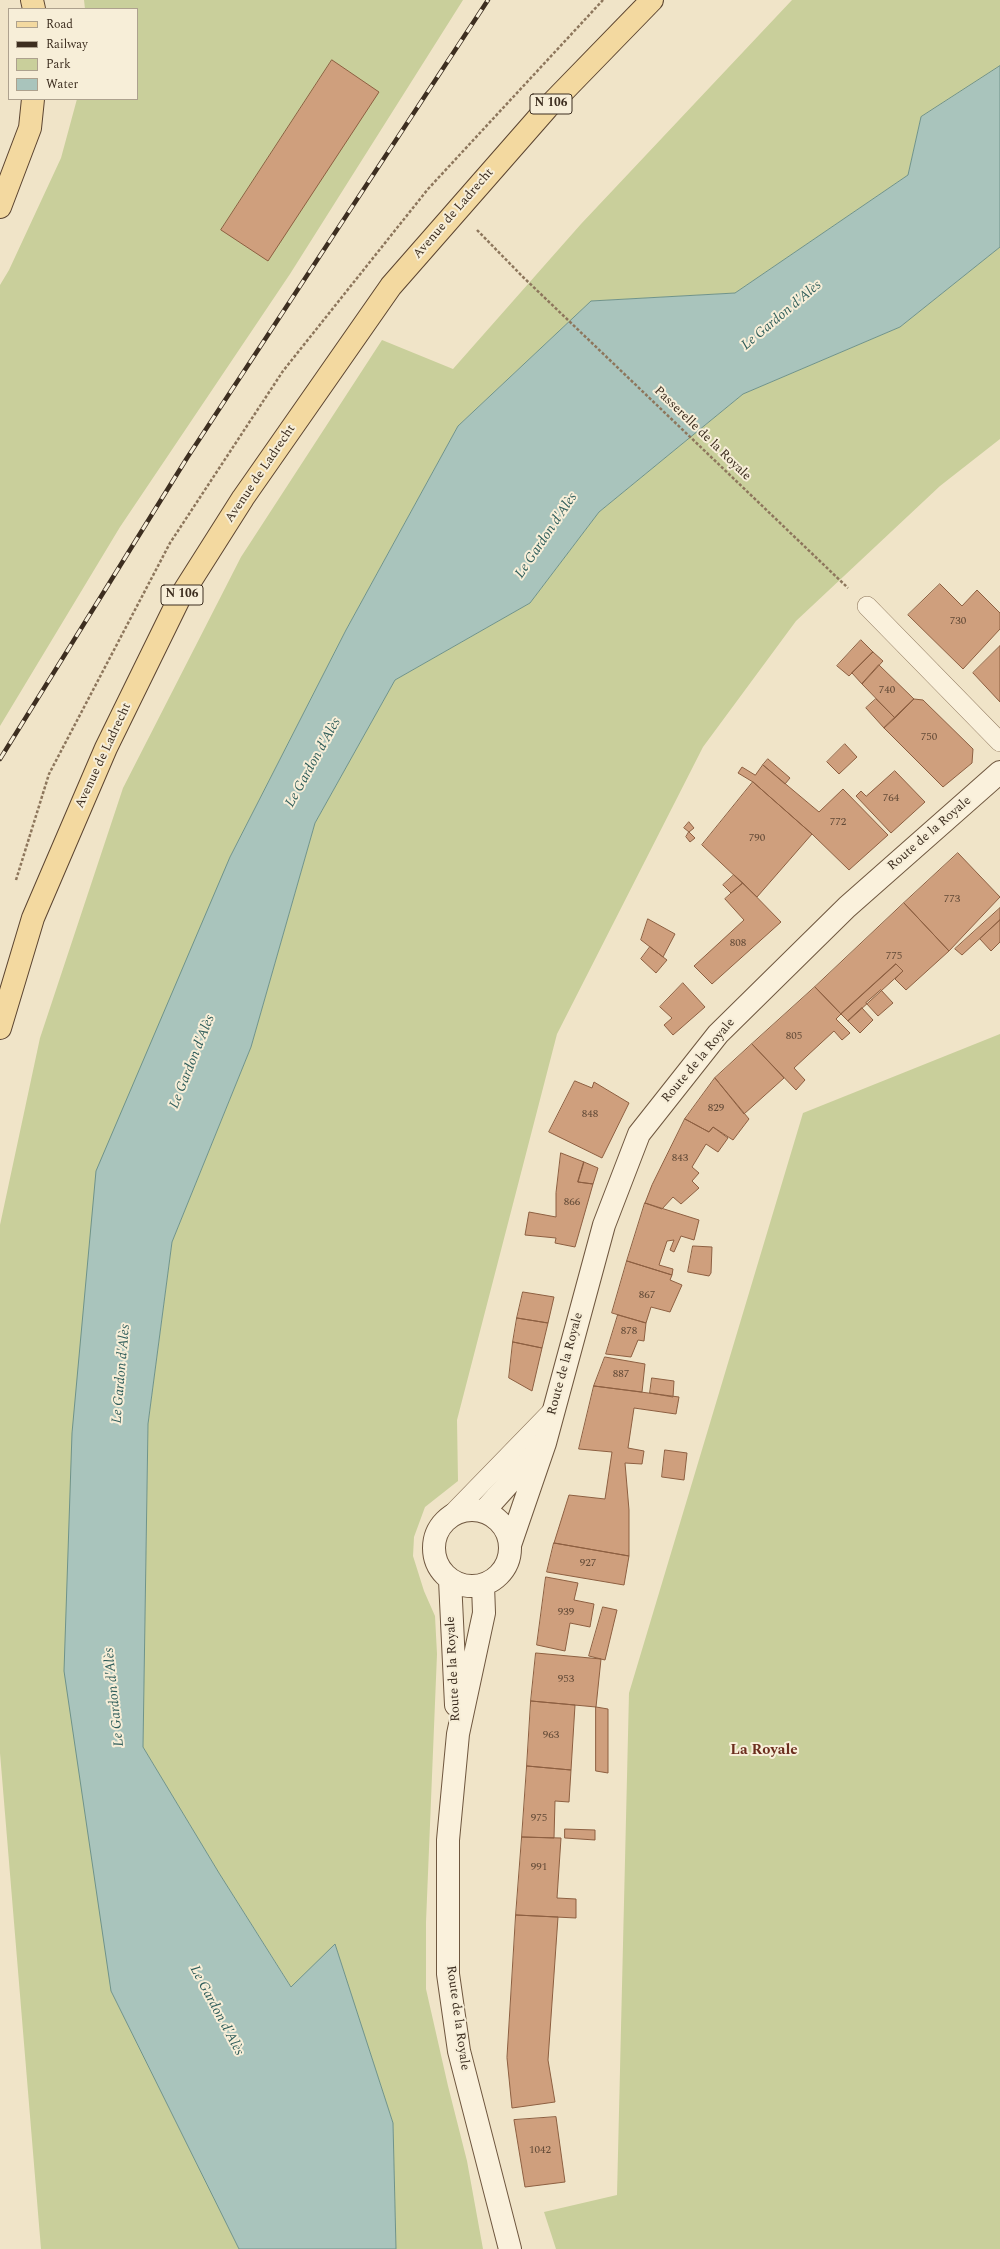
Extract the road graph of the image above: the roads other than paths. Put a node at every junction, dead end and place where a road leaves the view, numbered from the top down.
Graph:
1 (652, 0) edge
2 (33, 100) edge
3 (0, 208) edge
4 (867, 606) road end
5 (1000, 742) edge
6 (1000, 772) edge
7 (0, 1028) edge
8 (554, 1409) junction
9 (545, 1443) junction
10 (484, 1512) junction
11 (449, 1517) junction
12 (510, 1545) junction
13 (450, 1580) junction
14 (483, 1585) junction
15 (458, 1734) junction
16 (510, 2249) edge

1 - 7 main road, Avenue de Ladrecht / N 106
2 - 3 main road
4 - 5 lane
6 - 8 main road, Route de la Royale
8 - 9 main road, Route de la Royale
8 - 11 lane
9 - 10 main road, Route de la Royale
9 - 12 main road, Route de la Royale
10 - 11 main road
10 - 12 main road
11 - 13 main road
12 - 14 main road
13 - 14 main road
13 - 15 main road, Route de la Royale
14 - 15 main road, Route de la Royale
15 - 16 main road, Route de la Royale

